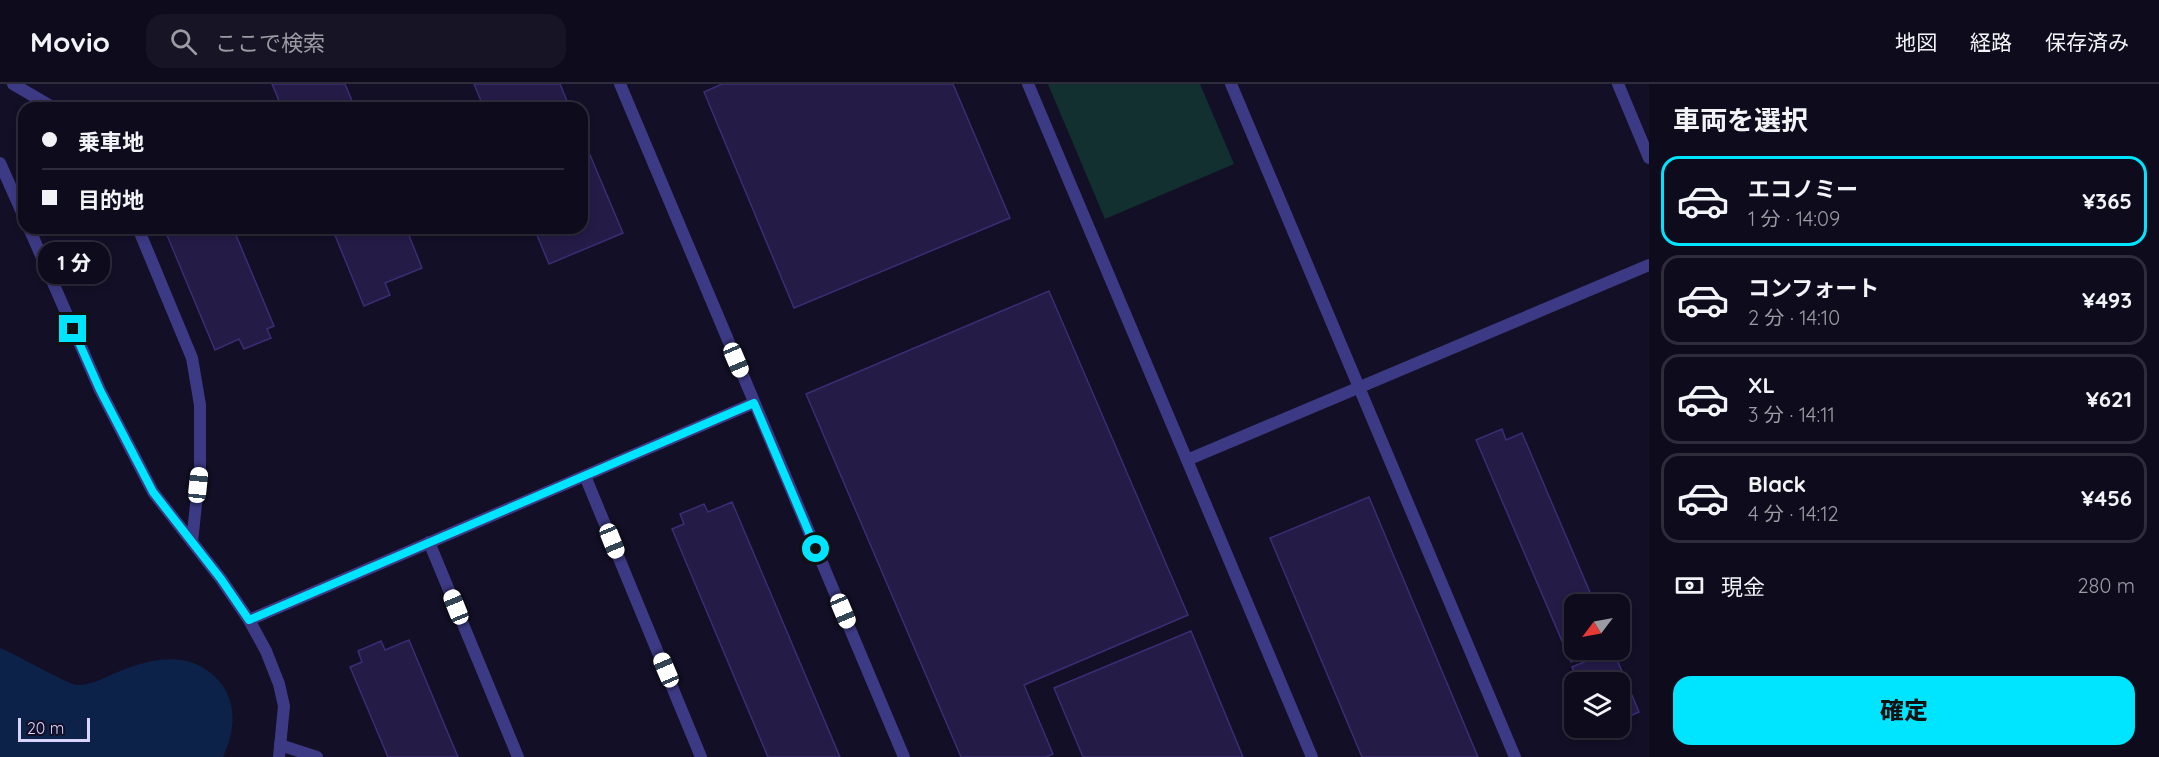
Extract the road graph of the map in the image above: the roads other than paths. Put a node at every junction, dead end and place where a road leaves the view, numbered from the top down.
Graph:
1 (13, 84) edge
2 (620, 84) edge
3 (1028, 84) edge
4 (1231, 84) edge
5 (1618, 84) edge
6 (44, 102) edge
7 (1649, 158) edge
8 (0, 163) edge
9 (18, 204) edge
10 (32, 234) edge
11 (140, 234) edge
12 (1649, 266) edge
13 (1360, 387) junction
14 (754, 403) junction
15 (1187, 460) junction
16 (585, 476) junction
17 (192, 542) junction
18 (429, 542) junction
19 (249, 620) junction
20 (280, 751) edge
21 (317, 757) edge
22 (518, 757) edge
23 (701, 757) edge
24 (904, 757) edge
25 (1312, 757) edge
26 (1515, 757) edge

1 - 6 lane
2 - 14 lane
3 - 15 lane
4 - 13 lane
5 - 7 lane
8 - 9 lane
10 - 17 lane
11 - 17 lane
12 - 13 lane
13 - 15 lane
13 - 26 lane
14 - 16 lane
14 - 24 lane
15 - 25 lane
16 - 18 lane
16 - 23 lane
17 - 19 lane
18 - 19 lane
18 - 22 lane
19 - 20 lane
20 - 21 lane

